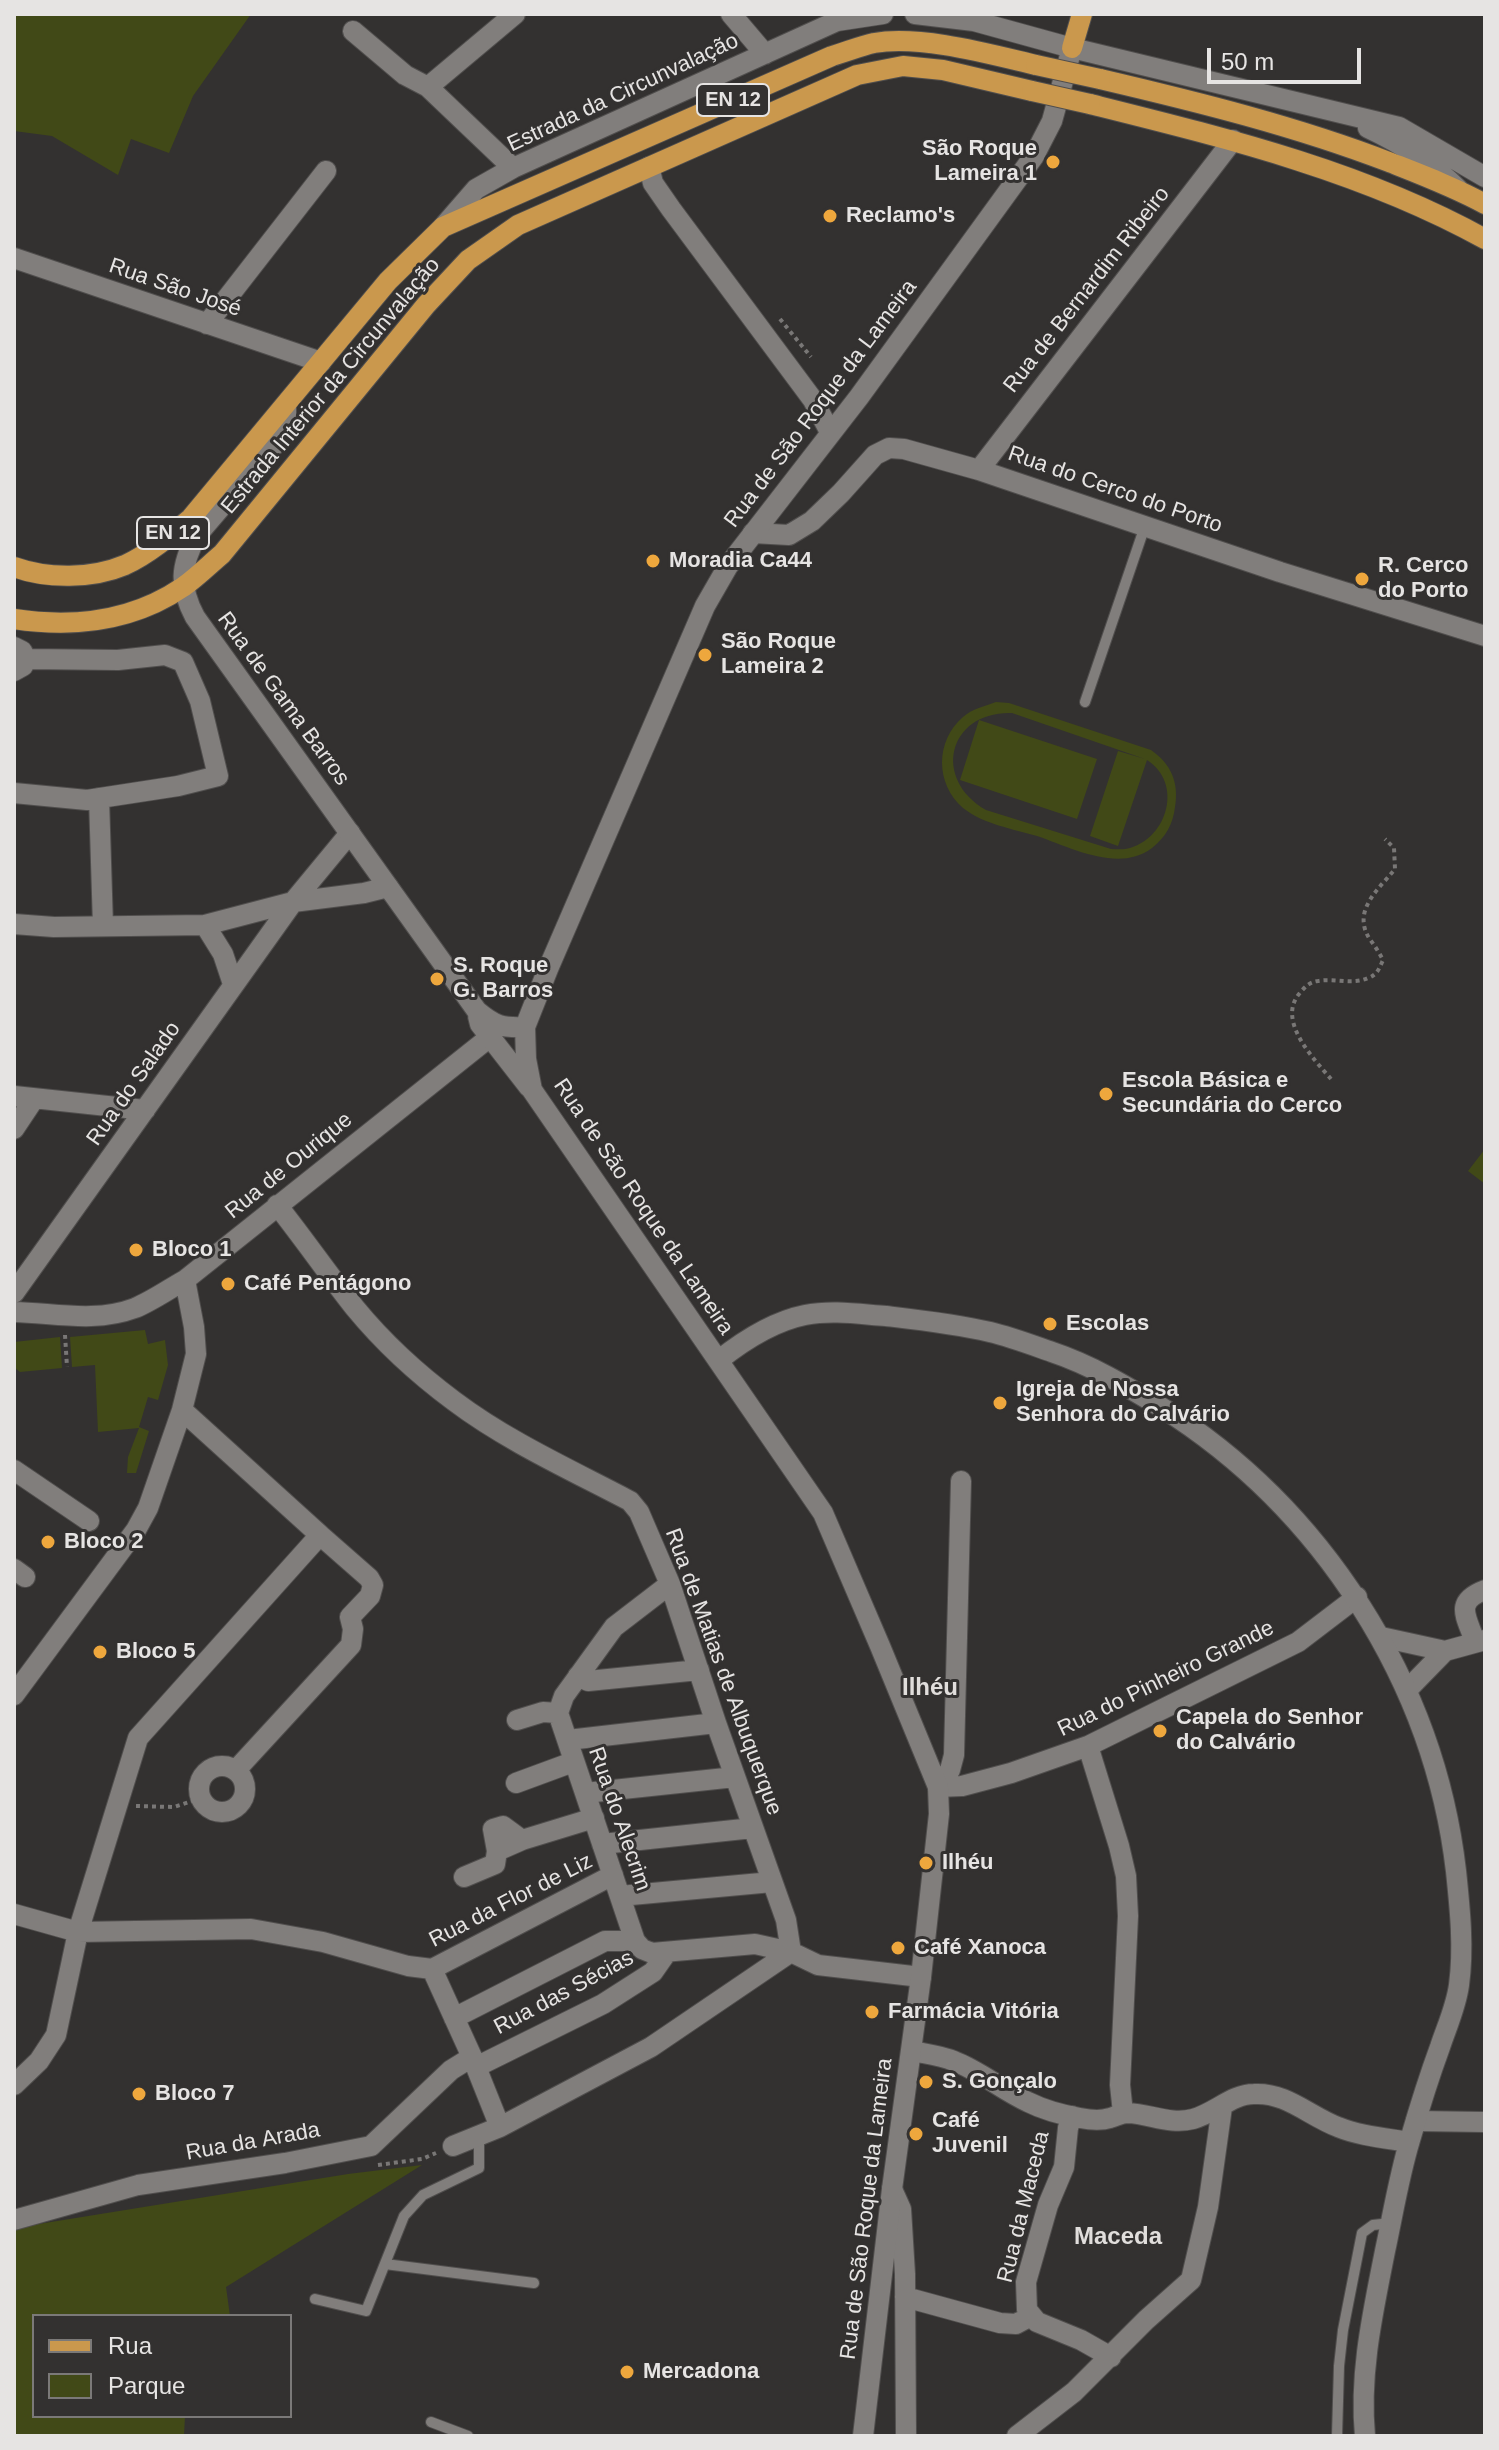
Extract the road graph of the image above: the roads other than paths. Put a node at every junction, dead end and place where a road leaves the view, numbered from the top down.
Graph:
1 (515, 14) edge
2 (731, 14) edge
3 (883, 14) edge
4 (915, 14) edge
5 (1082, 14) edge
6 (837, 18) edge
7 (353, 31) dead end
8 (1072, 48) junction
9 (765, 54) junction
10 (428, 87) junction
11 (1332, 110) junction
12 (1233, 140) junction
13 (649, 167) junction
14 (513, 168) junction
15 (326, 171) dead end
16 (1485, 177) edge
17 (1458, 189) junction
18 (1485, 204) edge
19 (443, 227) junction
20 (1485, 239) edge
21 (14, 258) edge
22 (207, 324) junction
23 (321, 362) junction
24 (286, 406) junction
25 (830, 432) junction
26 (979, 470) junction
27 (1145, 526) junction
28 (753, 533) junction
29 (14, 567) edge
30 (182, 587) junction
31 (14, 619) edge
32 (1485, 636) edge
33 (17, 665) edge
34 (1085, 702) dead end
35 (14, 793) edge
36 (99, 798) junction
37 (350, 833) junction
38 (388, 887) junction
39 (293, 902) junction
40 (14, 924) edge
41 (205, 925) junction
42 (103, 926) junction
43 (233, 984) junction
44 (477, 1011) junction
45 (525, 1027) junction
46 (490, 1037) junction
47 (532, 1090) junction
48 (24, 1098) edge
49 (145, 1110) junction
50 (14, 1129) edge
51 (277, 1205) junction
52 (185, 1280) junction
53 (14, 1293) edge
54 (14, 1312) edge
55 (719, 1360) junction
56 (182, 1410) junction
57 (14, 1470) edge
58 (961, 1481) dead end
59 (89, 1521) dead end
60 (320, 1535) junction
61 (670, 1584) junction
62 (1485, 1590) edge
63 (1357, 1597) junction
64 (1381, 1637) junction
65 (1480, 1641) edge
66 (1445, 1651) junction
67 (699, 1670) junction
68 (578, 1676) junction
69 (1407, 1690) junction
70 (14, 1695) edge
71 (558, 1713) junction
72 (517, 1720) dead end
73 (716, 1723) junction
74 (568, 1740) junction
75 (1088, 1746) junction
76 (573, 1762) junction
77 (236, 1770) junction
78 (735, 1777) junction
79 (516, 1783) dead end
80 (938, 1787) junction
81 (585, 1793) junction
82 (594, 1818) junction
83 (753, 1828) junction
84 (602, 1844) junction
85 (613, 1875) junction
86 (464, 1877) dead end
87 (772, 1882) junction
88 (620, 1896) junction
89 (14, 1914) edge
90 (78, 1932) junction
91 (635, 1941) junction
92 (667, 1952) junction
93 (791, 1952) junction
94 (432, 1969) junction
95 (921, 1977) junction
96 (454, 2018) junction
97 (912, 2051) junction
98 (474, 2062) junction
99 (14, 2085) edge
100 (1222, 2107) junction
101 (1123, 2113) junction
102 (1072, 2116) junction
103 (1416, 2121) junction
104 (1485, 2122) edge
105 (500, 2127) junction
106 (479, 2134) junction
107 (1409, 2142) junction
108 (453, 2146) road end
109 (892, 2189) junction
110 (14, 2220) edge
111 (1391, 2223) junction
112 (385, 2264) junction
113 (534, 2283) dead end
114 (905, 2297) junction
115 (315, 2299) dead end
116 (1029, 2313) junction
117 (1111, 2357) junction
118 (431, 2422) dead end
119 (468, 2436) edge
120 (863, 2436) edge
121 (906, 2436) edge
122 (1017, 2436) edge
123 (1337, 2436) edge
124 (1365, 2436) edge

1 - 10 street
2 - 9 street
3 - 6 street, Estrada da Circunvalação
4 - 8 street
5 - 8 main road
6 - 9 street, Estrada da Circunvalação
7 - 10 street
8 - 11 street
8 - 25 street, Rua de São Roque da Lameira
9 - 14 street, Estrada da Circunvalação
10 - 14 street
11 - 16 street
11 - 17 street
12 - 13 main road, Estrada Interior da Circunvalação / EN 12, bridge
12 - 20 main road, EN 12
12 - 26 street, Rua de Bernardim Ribeiro
13 - 25 street
13 - 30 main road, Estrada Interior da Circunvalação / EN 12
14 - 19 street, Estrada da Circunvalação
15 - 22 street
17 - 18 main road, EN 12
17 - 19 main road, EN 12, bridge
19 - 23 main road, EN 12
21 - 22 street, Rua São José
22 - 23 street, Rua São José
23 - 24 main road, EN 12
24 - 29 main road, EN 12
24 - 30 street
25 - 28 street, Rua de São Roque da Lameira
26 - 27 street, Rua do Cerco do Porto
26 - 28 street, Rua do Cerco do Porto
27 - 32 street, Rua do Cerco do Porto
27 - 34 lane
28 - 45 street, Rua de São Roque da Lameira
30 - 31 main road, Estrada Interior da Circunvalação / EN 12
30 - 37 street, Rua de Gama Barros
33 - 36 street
35 - 36 street
36 - 42 street
37 - 38 street, Rua de Gama Barros
37 - 39 street, Rua do Salado
38 - 39 street
38 - 44 street, Rua de Gama Barros
39 - 41 street
39 - 43 street, Rua do Salado
40 - 42 street
41 - 42 street
41 - 43 street
43 - 49 street, Rua do Salado
44 - 45 street, Rua de Gama Barros
44 - 46 street, Rua de Gama Barros
45 - 47 street, Rua de São Roque da Lameira
46 - 47 street, Rua de Gama Barros
46 - 51 street, Rua de Ourique
47 - 55 street, Rua de São Roque da Lameira
48 - 49 street
48 - 50 street
49 - 53 street, Rua do Salado
51 - 52 street, Rua de Ourique
51 - 61 street, Rua de Matias de Albuquerque
52 - 54 street, Rua de Ourique
52 - 56 street
55 - 63 street
55 - 80 street, Rua de São Roque da Lameira
56 - 60 street
56 - 70 street
57 - 59 street
58 - 80 street
60 - 77 street
60 - 90 street
61 - 67 street, Rua de Matias de Albuquerque
61 - 68 street
62 - 65 street
63 - 64 street
63 - 75 street, Rua do Pinheiro Grande
64 - 66 street
64 - 69 street
65 - 66 street
66 - 69 street
67 - 68 street
67 - 73 street, Rua de Matias de Albuquerque
68 - 71 street
69 - 103 street
71 - 72 street
71 - 74 street, Rua do Alecrim
73 - 74 street
73 - 78 street, Rua de Matias de Albuquerque
74 - 76 street, Rua do Alecrim
75 - 80 street, Rua do Pinheiro Grande
75 - 101 street
76 - 79 street
76 - 81 street, Rua do Alecrim
77 - 77 street
78 - 81 street
78 - 83 street, Rua de Matias de Albuquerque
80 - 95 street, Rua de São Roque da Lameira
81 - 82 street, Rua do Alecrim
82 - 84 street, Rua do Alecrim
82 - 86 street
83 - 84 street
83 - 87 street, Rua de Matias de Albuquerque
84 - 85 street, Rua do Alecrim
85 - 88 street, Rua do Alecrim
85 - 94 street, Rua da Flor de Liz
87 - 88 street
87 - 93 street, Rua de Matias de Albuquerque
88 - 91 street, Rua do Alecrim
89 - 90 street
90 - 94 street
90 - 99 street
91 - 92 street
91 - 96 street
92 - 93 street
92 - 98 street, Rua das Sécias
93 - 95 street
93 - 105 street
94 - 96 street
95 - 97 street, Rua de São Roque da Lameira
96 - 98 street
97 - 102 street
97 - 109 street, Rua de São Roque da Lameira
98 - 105 street
98 - 110 street, Rua da Arada
100 - 101 street
100 - 107 street
100 - 117 street
101 - 102 street
102 - 116 street, Rua da Maceda
103 - 104 street
103 - 107 street
105 - 106 street
106 - 108 street
106 - 112 lane
107 - 111 street
109 - 114 street
109 - 120 street, Rua de São Roque da Lameira
111 - 123 lane
111 - 124 street
112 - 113 lane
112 - 115 lane
114 - 116 street
114 - 121 street
116 - 117 street
117 - 122 street
118 - 119 lane

